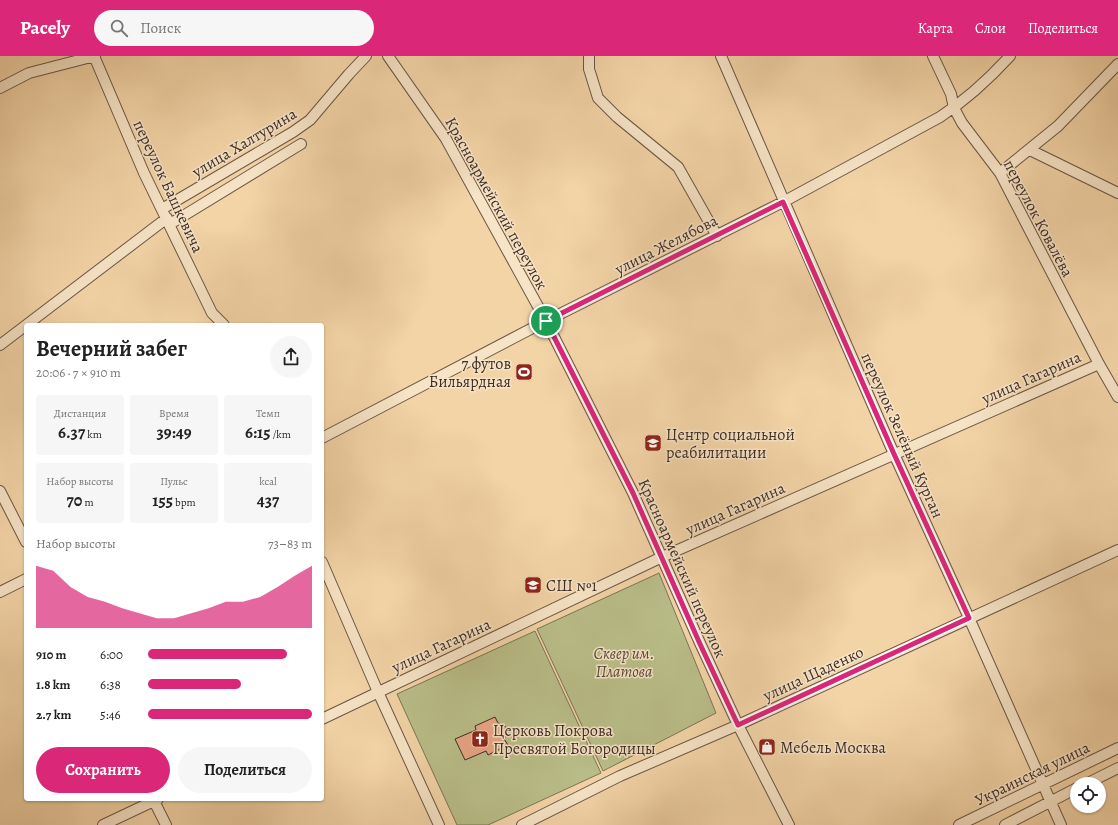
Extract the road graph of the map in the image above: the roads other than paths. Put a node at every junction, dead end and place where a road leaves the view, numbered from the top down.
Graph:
1 (94, 56) edge
2 (366, 56) edge
3 (388, 56) edge
4 (589, 56) edge
5 (721, 56) edge
6 (933, 56) edge
7 (1010, 56) edge
8 (1118, 64) edge
9 (0, 88) edge
10 (954, 108) junction
11 (301, 144) dead end
12 (1030, 150) junction
13 (1000, 173) junction
14 (1118, 193) edge
15 (783, 202) junction
16 (166, 217) junction
17 (717, 236) junction
18 (546, 321) junction
19 (29, 323) edge
20 (222, 323) edge
21 (24, 326) edge
22 (0, 345) edge
23 (1099, 364) junction
24 (1118, 396) edge
25 (324, 437) edge
26 (894, 454) junction
27 (0, 491) edge
28 (24, 538) edge
29 (1118, 550) edge
30 (662, 556) junction
31 (324, 567) edge
32 (24, 580) edge
33 (0, 592) edge
34 (969, 618) junction
35 (378, 692) junction
36 (324, 718) edge
37 (738, 725) junction
38 (1118, 748) edge
39 (1118, 768) edge
40 (1100, 777) edge
41 (1044, 784) junction
42 (1070, 792) edge
43 (154, 801) edge
44 (156, 801) edge
45 (1051, 801) junction
46 (103, 825) edge
47 (166, 825) edge
48 (439, 825) edge
49 (522, 825) edge
50 (790, 825) edge
51 (959, 825) edge
52 (1005, 825) edge
53 (1061, 825) edge

1 - 9 street
1 - 16 street, переулок Башкевича
2 - 16 street, улица Халтурина
3 - 18 street, Красноармейский переулок
4 - 17 street
5 - 15 street, переулок Зелёный Курган
6 - 10 street, переулок Ковалёва
7 - 10 street, улица Желябова
8 - 12 street
10 - 13 street, переулок Ковалёва
10 - 15 street, улица Желябова
11 - 16 street
12 - 13 street
12 - 14 street
13 - 23 street, переулок Ковалёва
15 - 17 street, улица Желябова
15 - 26 street, переулок Зелёный Курган
16 - 19 street, улица Халтурина
16 - 20 street, переулок Башкевича
17 - 18 street, улица Желябова
18 - 25 street, улица Желябова
18 - 30 street, Красноармейский переулок
21 - 22 street, улица Халтурина
23 - 24 street, переулок Ковалёва
23 - 26 street, улица Гагарина
26 - 30 street, улица Гагарина
26 - 34 street, переулок Зелёный Курган
27 - 28 street
29 - 34 street, улица Щаденко
30 - 35 street, улица Гагарина
30 - 37 street, Красноармейский переулок
31 - 35 street
32 - 33 street
34 - 37 street, улица Щаденко
34 - 41 street, переулок Зелёный Курган
35 - 36 street, улица Гагарина
35 - 48 street
37 - 49 street, улица Щаденко
37 - 50 street, Красноармейский переулок
38 - 41 street, Украинская улица
39 - 40 street, Украинская улица
41 - 45 street, переулок Зелёный Курган
41 - 51 street, Украинская улица
42 - 45 street, Украинская улица
43 - 46 street
44 - 47 street
45 - 52 street, Украинская улица
45 - 53 street, переулок Зелёный Курган

